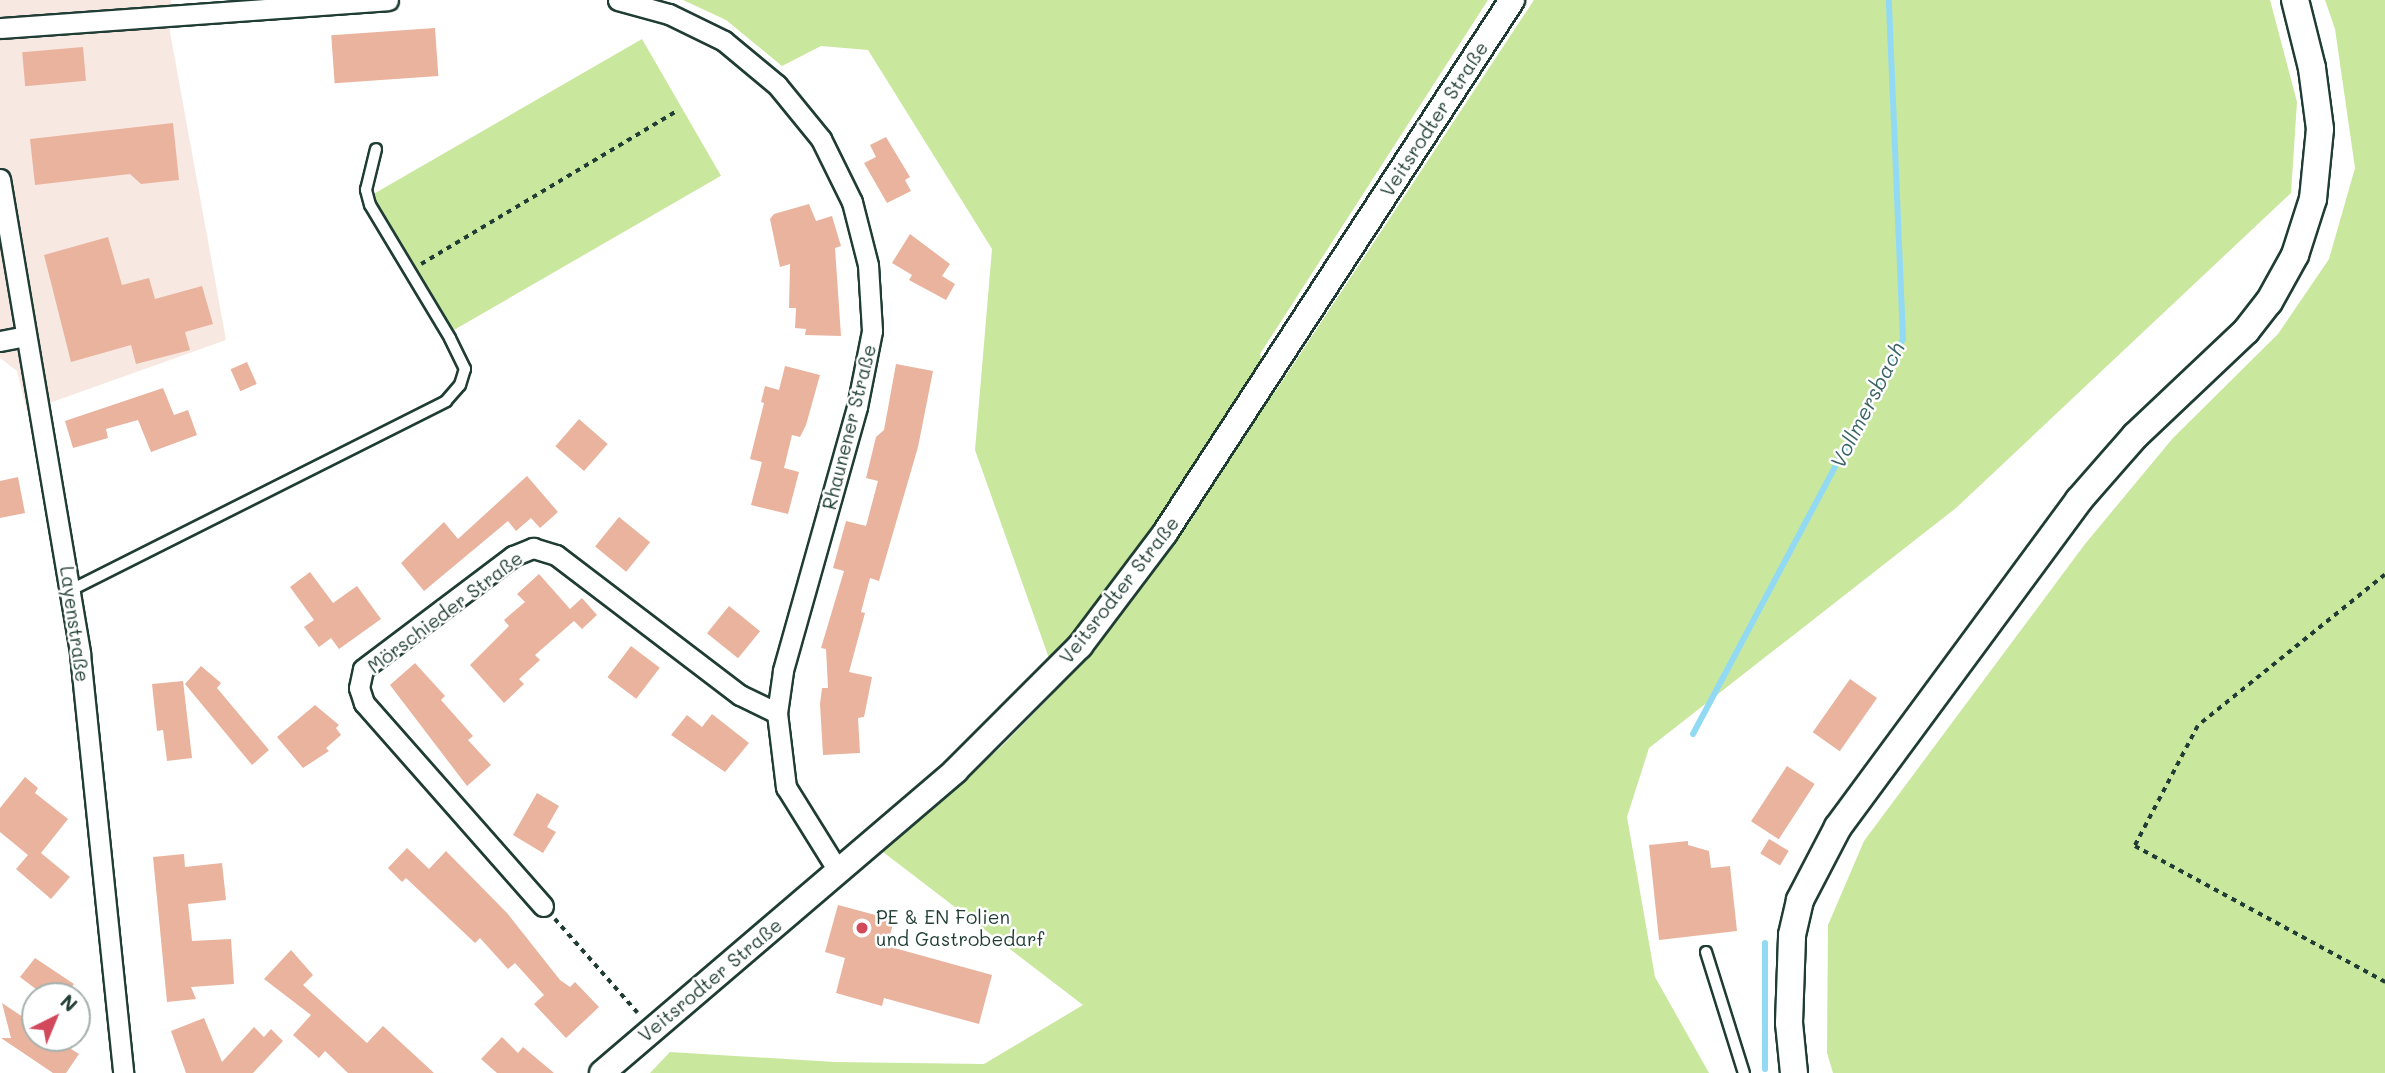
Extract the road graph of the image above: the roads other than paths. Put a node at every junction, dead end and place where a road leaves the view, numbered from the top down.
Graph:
1 (388, 0) edge
2 (618, 0) edge
3 (1512, 0) edge
4 (2295, 0) edge
5 (0, 28) edge
6 (376, 149) dead end
7 (0, 179) edge
8 (24, 336) junction
9 (0, 341) edge
10 (71, 590) junction
11 (777, 713) junction
12 (839, 872) junction
13 (544, 906) road end
14 (1706, 952) dead end
15 (123, 1073) edge
16 (603, 1073) edge
17 (1744, 1073) edge
18 (1794, 1073) edge

1 - 5 street
2 - 11 street, Rhaunener Straße
3 - 12 street, Veitsrodter Straße
4 - 18 main road
6 - 10 lane
7 - 8 street, Layenstraße
8 - 9 street
8 - 10 street, Layenstraße
10 - 15 street, Layenstraße
11 - 12 street, Rhaunener Straße
11 - 13 street, Mörschieder Straße
12 - 16 street, Veitsrodter Straße
14 - 17 lane

